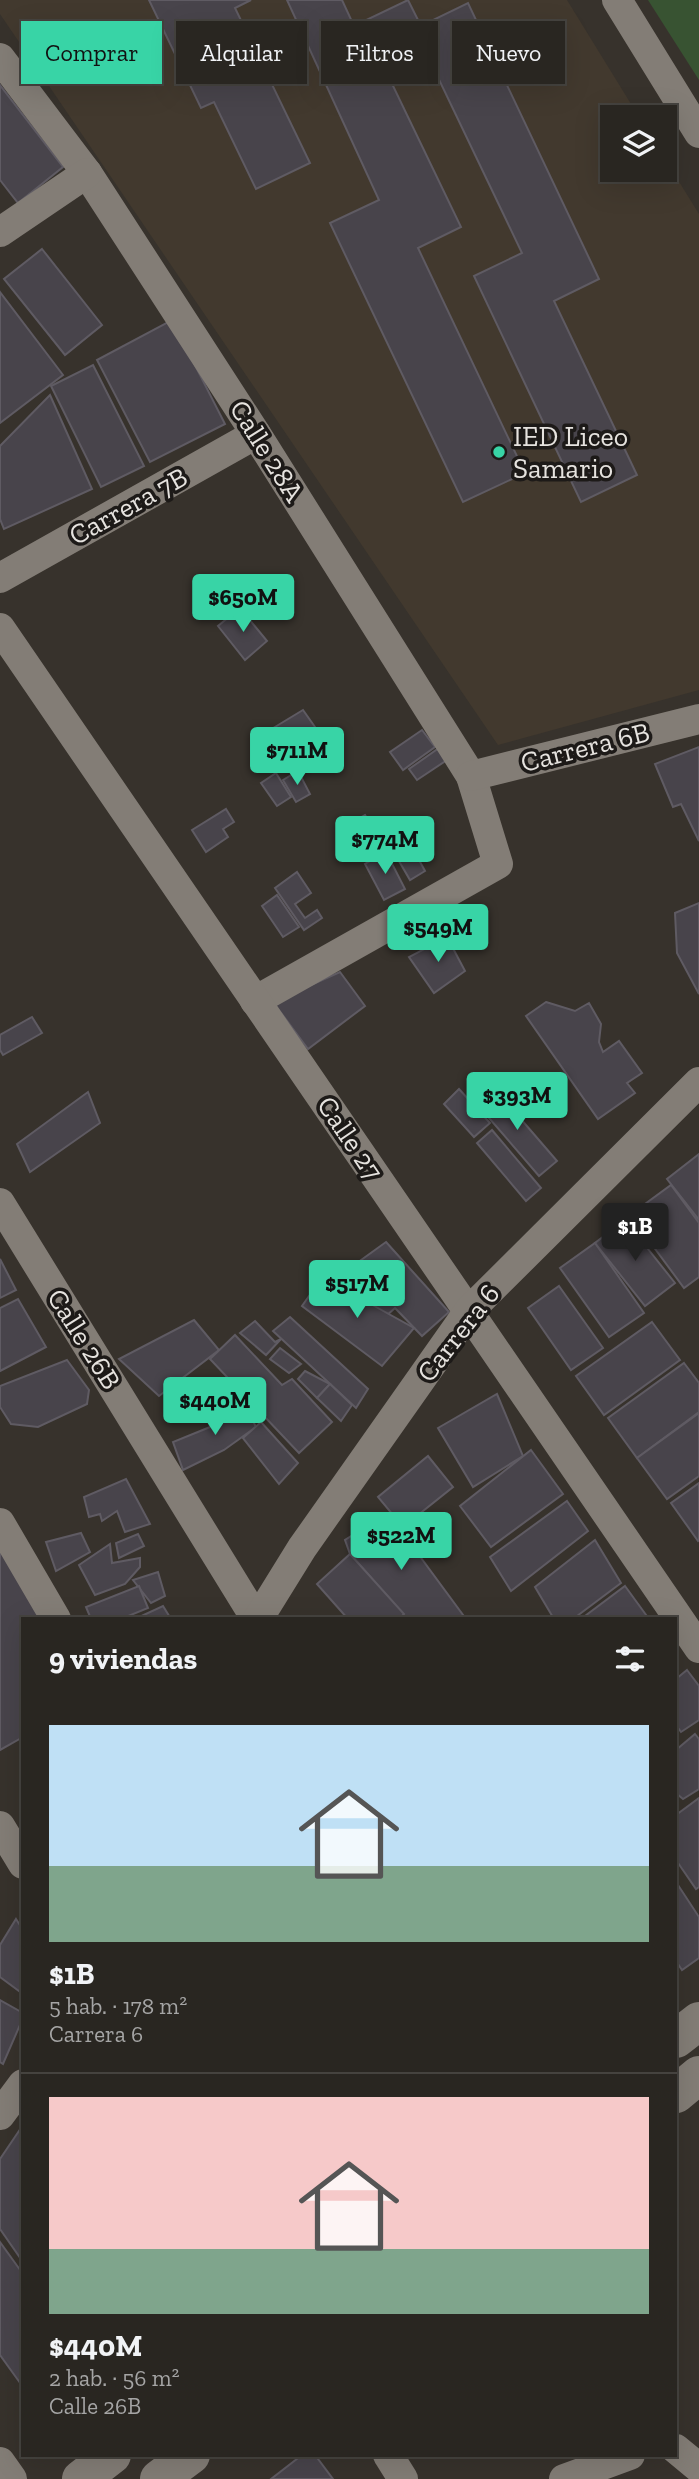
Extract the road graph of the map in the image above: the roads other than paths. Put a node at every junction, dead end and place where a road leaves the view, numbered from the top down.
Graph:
1 (617, 0) edge
2 (0, 58) edge
3 (699, 133) edge
4 (87, 173) junction
5 (0, 232) edge
6 (256, 434) junction
7 (0, 578) edge
8 (0, 628) edge
9 (699, 719) edge
10 (471, 776) junction
11 (256, 1001) junction
12 (699, 1082) edge
13 (0, 1203) edge
14 (469, 1311) junction
15 (0, 1523) edge
16 (55, 1617) edge
17 (256, 1617) edge
18 (258, 1617) edge
19 (699, 1648) edge
20 (0, 1826) edge
21 (21, 1861) edge
22 (699, 2021) edge
23 (677, 2038) edge
24 (699, 2075) edge
25 (21, 2087) edge
26 (677, 2093) edge
27 (0, 2115) edge
28 (677, 2450) edge
29 (108, 2457) edge
30 (188, 2457) edge
31 (389, 2457) edge
32 (624, 2457) edge
33 (0, 2462) edge
34 (699, 2468) edge
35 (12, 2479) edge
36 (80, 2479) edge
37 (159, 2479) edge
38 (403, 2479) edge
39 (564, 2479) edge

1 - 3 street
2 - 4 street, Calle 28A
4 - 5 street
4 - 6 street, Calle 28A
6 - 7 street, Carrera 7B
6 - 10 street, Calle 28A
8 - 11 street, Calle 27
9 - 10 street, Carrera 6B
10 - 11 street, Calle 28A
11 - 14 street, Calle 27
12 - 14 street, Carrera 6
13 - 17 street, Calle 26B
14 - 18 street, Carrera 6
14 - 19 street, Calle 27
15 - 16 street
20 - 21 street
22 - 23 street
24 - 26 street
25 - 27 street
28 - 34 street
29 - 36 street
30 - 37 street
31 - 38 street
32 - 39 street
33 - 35 street

